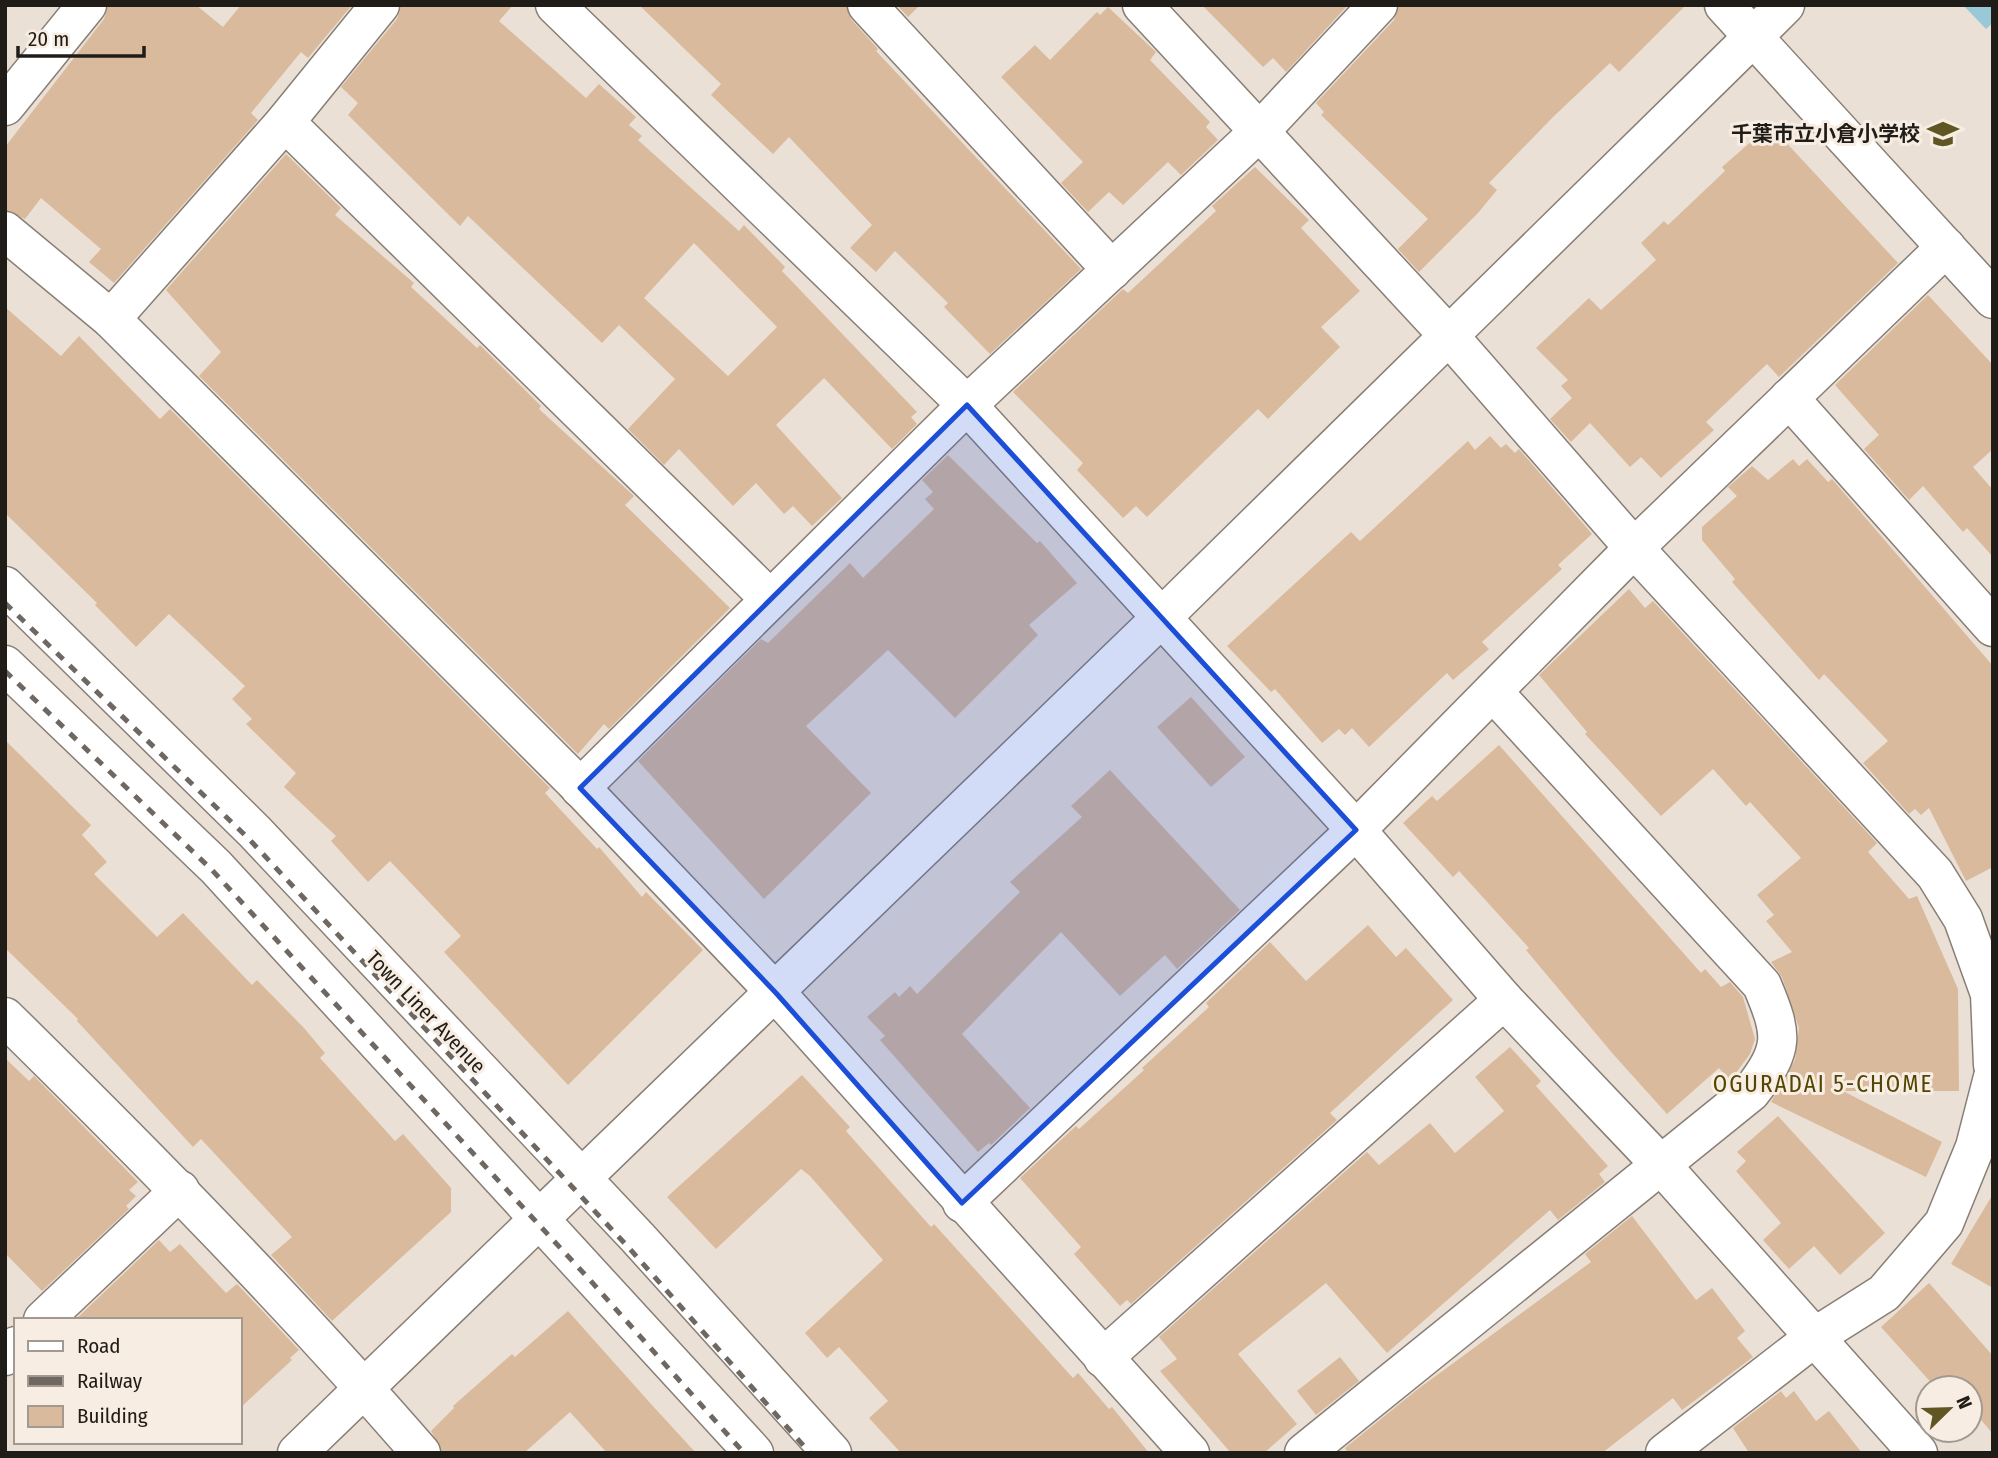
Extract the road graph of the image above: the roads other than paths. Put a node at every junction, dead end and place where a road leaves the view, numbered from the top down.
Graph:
1 (87, 5) edge
2 (380, 5) edge
3 (555, 5) edge
4 (867, 5) edge
5 (1142, 5) edge
6 (1378, 5) edge
7 (1724, 5) edge
8 (1785, 5) edge
9 (1754, 36) junction
10 (5, 106) edge
11 (285, 122) junction
12 (1260, 131) junction
13 (5, 231) edge
14 (1946, 247) junction
15 (1112, 270) junction
16 (1993, 299) edge
17 (111, 319) junction
18 (1448, 336) junction
19 (1789, 398) junction
20 (967, 405) junction
21 (1634, 548) junction
22 (5, 586) edge
23 (770, 599) junction
24 (1160, 619) junction
25 (1993, 627) edge
26 (5, 665) edge
27 (1494, 694) junction
28 (580, 788) junction
29 (1356, 830) junction
30 (776, 993) junction
31 (1991, 993) edge
32 (1504, 1000) junction
33 (5, 1017) edge
34 (1993, 1065) edge
35 (1993, 1077) edge
36 (1661, 1165) junction
37 (580, 1177) junction
38 (180, 1189) junction
39 (962, 1203) junction
40 (539, 1218) junction
41 (45, 1318) edge
42 (1816, 1336) junction
43 (1103, 1358) junction
44 (364, 1387) junction
45 (297, 1453) edge
46 (421, 1453) edge
47 (754, 1453) edge
48 (832, 1453) edge
49 (1189, 1453) edge
50 (1304, 1453) edge
51 (1665, 1453) edge
52 (1919, 1453) edge

1 - 10 street
2 - 11 street
3 - 20 street
4 - 15 street
5 - 12 street
6 - 12 street
7 - 9 street
8 - 9 street
9 - 14 street
9 - 18 street
11 - 17 street
11 - 23 street
12 - 15 street
12 - 18 street
13 - 17 street
14 - 16 street
14 - 19 street
15 - 20 street
17 - 28 street
18 - 21 street
18 - 24 street
19 - 21 street
19 - 25 street
20 - 23 street
20 - 24 street
21 - 27 street
21 - 31 street
22 - 37 street, Town Liner Avenue
23 - 28 street
24 - 29 street
24 - 30 street
26 - 40 street
27 - 29 street
27 - 36 street
28 - 30 street
29 - 32 street
29 - 39 street
30 - 37 street
30 - 39 street
31 - 34 street
32 - 36 street
32 - 43 street
33 - 38 street
35 - 42 street
36 - 42 street
36 - 50 street
37 - 40 street
37 - 48 street, Town Liner Avenue
38 - 41 street
38 - 44 street
39 - 43 street
40 - 44 street
40 - 47 street
42 - 51 street
42 - 52 street
43 - 49 street
44 - 45 street
44 - 46 street

